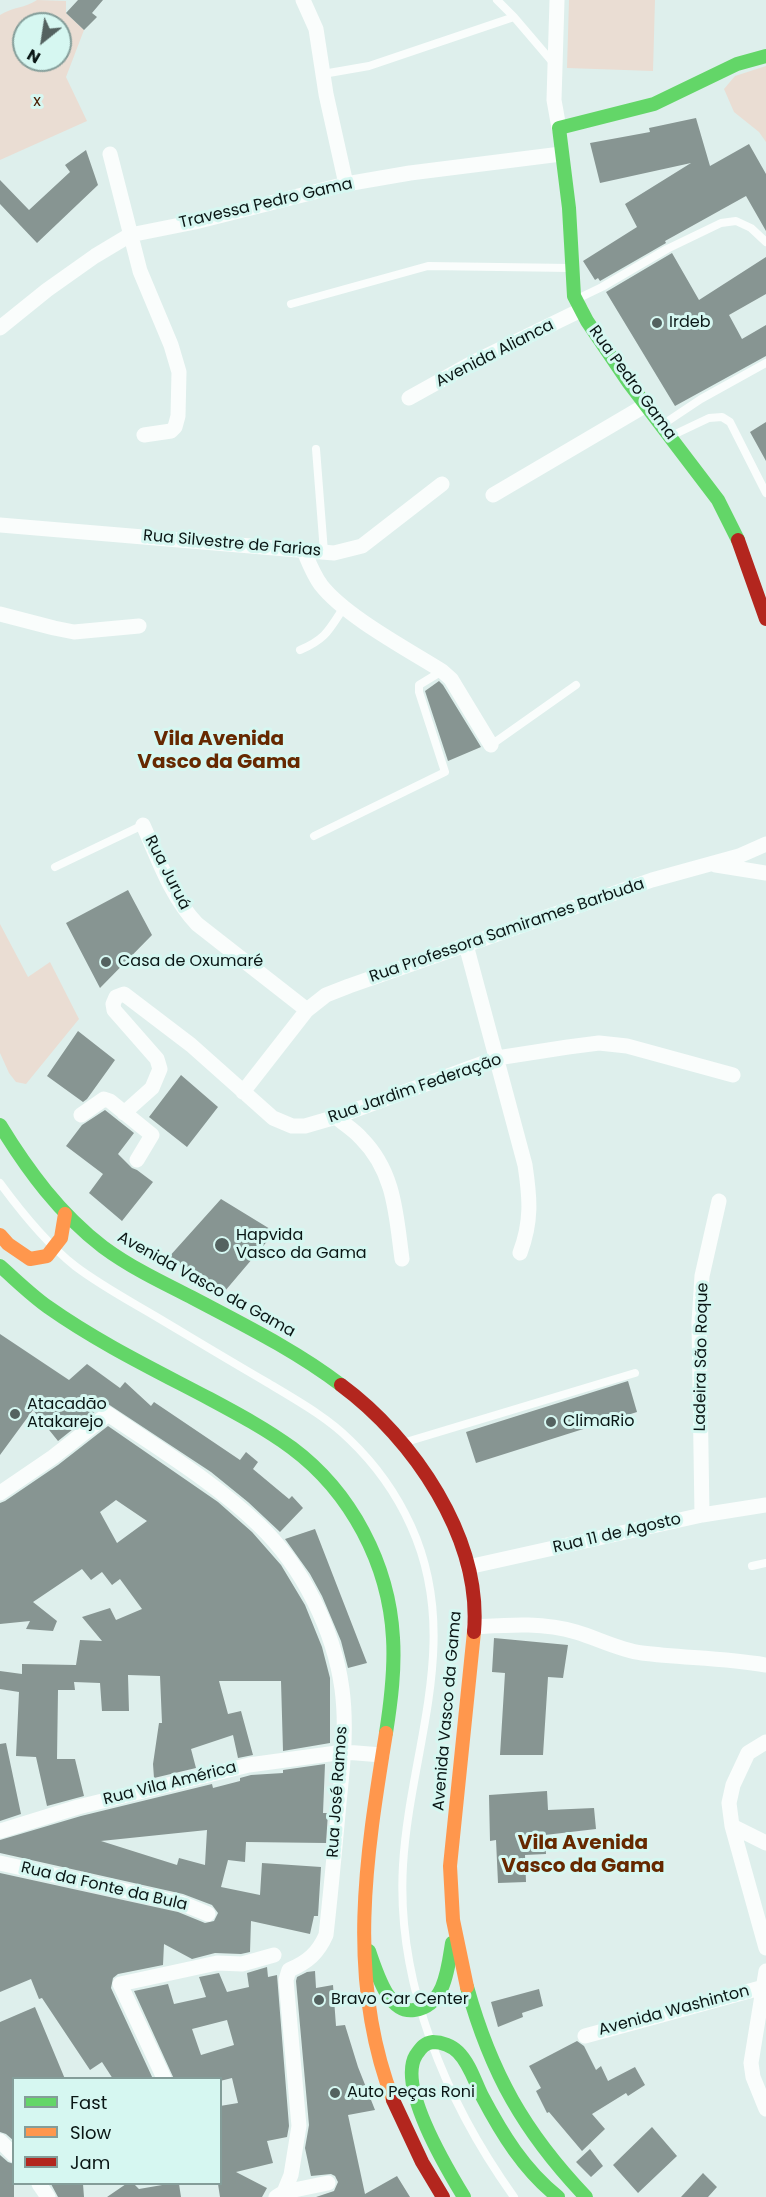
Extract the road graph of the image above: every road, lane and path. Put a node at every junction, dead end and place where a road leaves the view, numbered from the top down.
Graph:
1 (303, 0) edge
2 (497, 0) edge
3 (557, 0) edge
4 (514, 17) junction
5 (766, 56) edge
6 (555, 65) junction
7 (323, 74) junction
8 (559, 128) junction
9 (110, 154) dead end
10 (561, 154) junction
11 (346, 184) junction
12 (130, 235) junction
13 (766, 242) edge
14 (572, 268) junction
15 (291, 304) dead end
16 (578, 305) junction
17 (0, 328) edge
18 (766, 363) edge
19 (409, 398) dead end
20 (646, 405) junction
21 (667, 431) junction
22 (144, 435) dead end
23 (316, 449) dead end
24 (442, 484) dead end
25 (766, 493) edge
26 (493, 495) dead end
27 (0, 525) edge
28 (304, 551) junction
29 (324, 552) junction
30 (344, 607) junction
31 (0, 614) edge
32 (766, 619) edge
33 (139, 626) dead end
34 (300, 650) dead end
35 (442, 671) junction
36 (576, 685) dead end
37 (491, 745) joint
38 (143, 825) joint
39 (314, 836) dead end
40 (766, 844) edge
41 (713, 864) junction
42 (54, 867) dead end
43 (766, 873) edge
44 (466, 945) junction
45 (306, 1010) junction
46 (497, 1058) junction
47 (733, 1075) dead end
48 (243, 1092) junction
49 (124, 1113) junction
50 (81, 1114) dead end
51 (336, 1117) junction
52 (0, 1125) edge
53 (137, 1160) dead end
54 (0, 1183) edge
55 (719, 1201) dead end
56 (65, 1214) junction
57 (0, 1235) edge
58 (55, 1248) junction
59 (520, 1253) dead end
60 (402, 1259) dead end
61 (0, 1266) edge
62 (635, 1373) dead end
63 (405, 1442) junction
64 (0, 1493) edge
65 (766, 1505) edge
66 (702, 1515) junction
67 (766, 1563) edge
68 (752, 1566) dead end
69 (468, 1567) junction
70 (474, 1627) junction
71 (766, 1665) edge
72 (766, 1742) edge
73 (344, 1752) junction
74 (382, 1755) junction
75 (732, 1826) junction
76 (0, 1831) edge
77 (766, 1843) edge
78 (0, 1863) edge
79 (208, 1914) dead end
80 (455, 1930) junction
81 (363, 1936) junction
82 (766, 1948) edge
83 (274, 1955) dead end
84 (765, 1979) edge
85 (422, 2010) junction
86 (585, 2036) dead end
87 (432, 2042) junction
88 (163, 2077) edge
89 (766, 2109) edge
90 (0, 2140) edge
91 (12, 2152) edge
92 (328, 2183) dead end
93 (280, 2194) edge
94 (443, 2197) edge
95 (464, 2197) edge
96 (514, 2197) edge
97 (558, 2197) edge
98 (586, 2197) edge

1 - 7 street
2 - 4 lane
3 - 6 street, Rua Pedro Gama
4 - 6 lane
4 - 7 lane
5 - 8 main road
6 - 8 street, Rua Pedro Gama
7 - 11 street
8 - 10 main road, Rua Pedro Gama
9 - 12 street
10 - 11 street, Travessa Pedro Gama
10 - 14 main road, Rua Pedro Gama
11 - 12 street, Travessa Pedro Gama
12 - 17 street, Travessa Pedro Gama
12 - 22 street
13 - 16 lane
14 - 15 lane
14 - 16 main road, Rua Pedro Gama
16 - 19 street, Avenida Alianca
16 - 20 main road, Rua Pedro Gama
18 - 21 lane
20 - 21 main road, Rua Pedro Gama
20 - 26 street
21 - 25 lane
21 - 32 main road, Rua Pedro Gama
23 - 29 lane
24 - 29 street, Rua Silvestre de Farias
27 - 28 street, Rua Silvestre de Farias
28 - 29 street, Rua Silvestre de Farias
28 - 30 street
30 - 34 lane
30 - 35 street
31 - 33 street
35 - 37 street
35 - 39 lane
36 - 37 lane
38 - 42 lane
38 - 45 street, Rua Juruá
40 - 41 street, Rua Professora Samirames Barbuda
41 - 43 street, Rua Professora Samirames Barbuda
41 - 44 street, Rua Professora Samirames Barbuda
44 - 45 street, Rua Professora Samirames Barbuda
44 - 46 street
45 - 48 street
46 - 47 street, Rua Jardim Federação
46 - 51 street, Rua Jardim Federação
46 - 59 street
48 - 49 street, Rua Jardim Federação
48 - 51 street, Rua Jardim Federação
49 - 50 street
49 - 53 street
51 - 60 street
52 - 56 main road, Avenida Vasco da Gama
54 - 58 lane
55 - 66 street, Ladeira São Roque
56 - 58 main road
56 - 63 main road, Avenida Vasco da Gama
57 - 58 main road
58 - 85 lane
61 - 74 main road
62 - 63 lane
63 - 69 main road, Avenida Vasco da Gama
64 - 73 street, Rua José Ramos
65 - 66 street, Rua 11 de Agosto
66 - 69 street, Rua 11 de Agosto
67 - 68 lane
69 - 70 main road, Avenida Vasco da Gama
70 - 71 street
70 - 80 main road, Avenida Vasco da Gama
72 - 75 street
73 - 74 street, Rua Vila América
73 - 76 street, Rua Vila América
73 - 93 street, Rua José Ramos
74 - 81 main road
75 - 77 street
75 - 82 street
78 - 79 street, Rua da Fonte da Bula
80 - 85 main road
80 - 98 main road, Avenida Vasco da Gama
81 - 85 main road
81 - 94 main road
83 - 88 street
84 - 86 street, Avenida Washinton
84 - 89 street
85 - 87 lane
87 - 95 main road
87 - 96 lane
87 - 97 main road
90 - 91 street
92 - 93 street

